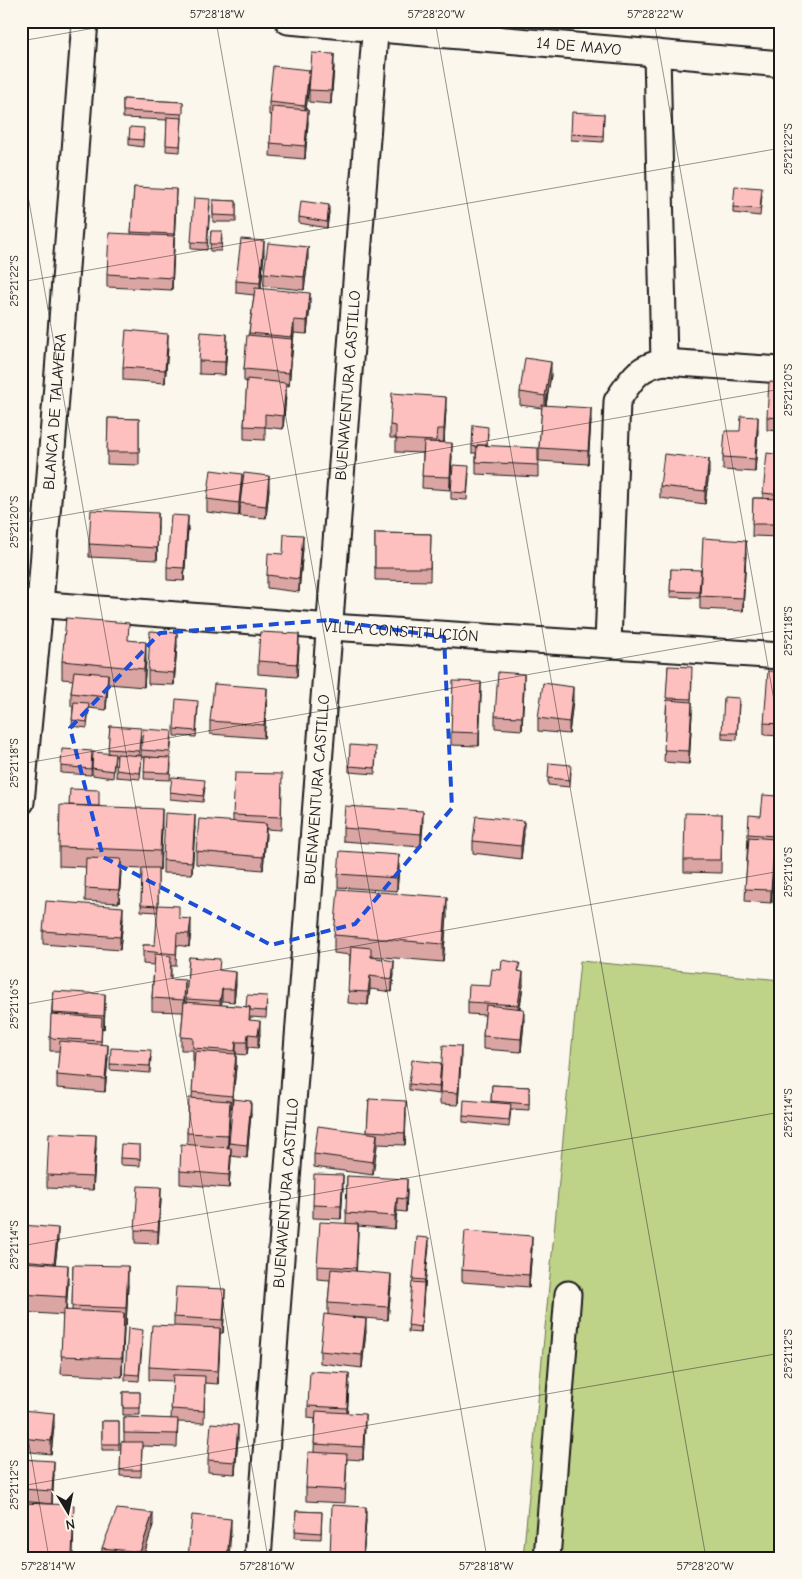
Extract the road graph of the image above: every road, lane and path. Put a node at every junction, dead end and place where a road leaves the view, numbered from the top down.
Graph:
1 (85, 21) edge
2 (288, 21) edge
3 (376, 24) edge
4 (656, 53) junction
5 (781, 64) edge
6 (664, 362) junction
7 (781, 370) edge
8 (31, 604) edge
9 (331, 627) junction
10 (608, 644) junction
11 (781, 656) edge
12 (21, 802) edge
13 (568, 1294) dead end
14 (258, 1558) edge
15 (548, 1558) edge

1 - 8 street, BLANCA DE TALAVERA
2 - 3 street, 14 DE MAYO
3 - 4 street, 14 DE MAYO
3 - 9 street, BUENAVENTURA CASTILLO
4 - 5 street, 14 DE MAYO
4 - 6 street
6 - 7 street
6 - 10 street
8 - 9 street, VILLA CONSTITUCIÓN
8 - 12 street, BLANCA DE TALAVERA
9 - 10 street, VILLA CONSTITUCIÓN
9 - 14 street, BUENAVENTURA CASTILLO
10 - 11 street, VILLA CONSTITUCIÓN
13 - 15 street

